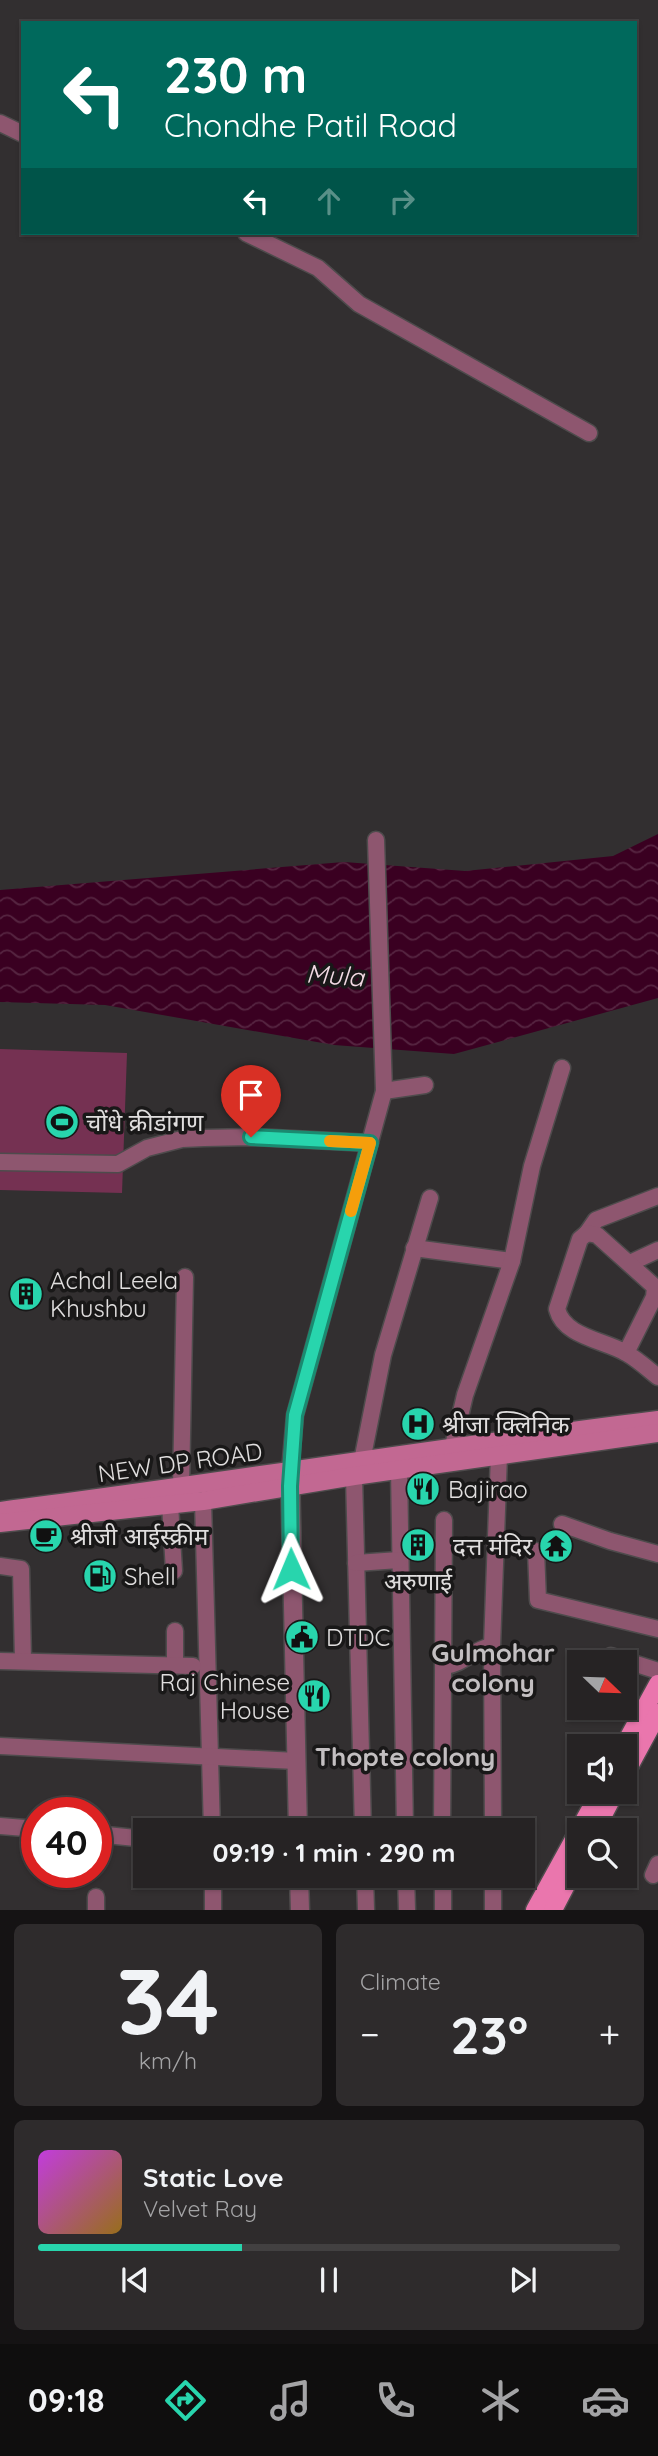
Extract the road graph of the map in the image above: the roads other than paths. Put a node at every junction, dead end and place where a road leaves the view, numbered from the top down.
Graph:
1 (0, 123) edge
2 (21, 133) edge
3 (250, 235) edge
4 (589, 433) dead end
5 (376, 840) dead end
6 (562, 1068) dead end
7 (425, 1085) dead end
8 (384, 1091) junction
9 (370, 1143) junction
10 (0, 1162) edge
11 (658, 1196) edge
12 (430, 1198) dead end
13 (586, 1233) junction
14 (414, 1248) junction
15 (658, 1250) edge
16 (512, 1261) junction
17 (630, 1263) junction
18 (185, 1276) dead end
19 (626, 1353) junction
20 (658, 1377) edge
21 (658, 1420) edge
22 (658, 1433) edge
23 (453, 1446) junction
24 (499, 1455) junction
25 (358, 1468) junction
26 (399, 1469) junction
27 (290, 1479) junction
28 (181, 1487) junction
29 (203, 1501) junction
30 (170, 1504) junction
31 (0, 1511) edge
32 (444, 1520) dead end
33 (0, 1523) edge
34 (562, 1524) dead end
35 (536, 1551) dead end
36 (658, 1554) edge
37 (399, 1560) junction
38 (356, 1563) junction
39 (0, 1566) edge
40 (174, 1571) dead end
41 (658, 1629) edge
42 (175, 1631) dead end
43 (492, 1646) junction
44 (0, 1661) edge
45 (23, 1661) junction
46 (637, 1664) edge
47 (175, 1665) junction
48 (444, 1665) junction
49 (193, 1666) dead end
50 (658, 1671) edge
51 (658, 1684) edge
52 (658, 1713) edge
53 (631, 1734) edge
54 (0, 1746) edge
55 (637, 1752) edge
56 (211, 1758) junction
57 (296, 1761) junction
58 (593, 1804) edge
59 (212, 1818) edge
60 (298, 1818) edge
61 (363, 1818) edge
62 (405, 1818) edge
63 (442, 1818) edge
64 (493, 1818) edge
65 (0, 1826) edge
66 (21, 1828) edge
67 (112, 1836) edge
68 (133, 1838) edge
69 (567, 1883) edge
70 (213, 1888) edge
71 (299, 1888) edge
72 (365, 1888) edge
73 (406, 1888) edge
74 (443, 1888) edge
75 (493, 1888) edge
76 (213, 1910) edge
77 (300, 1910) edge
78 (366, 1910) edge
79 (407, 1910) edge
80 (443, 1910) edge
81 (494, 1910) edge
82 (535, 1910) edge
83 (553, 1910) edge

1 - 2 street
3 - 4 street
5 - 8 street
6 - 16 street
7 - 8 street
8 - 9 street
9 - 10 street
9 - 27 street
11 - 13 street
12 - 14 street
13 - 17 street
13 - 19 street
14 - 16 street
14 - 25 street
15 - 17 street
16 - 23 street
17 - 19 street
18 - 28 street
19 - 20 street
21 - 23 main road, NEW DP ROAD
22 - 24 main road, NEW DP ROAD
23 - 25 main road, NEW DP ROAD
24 - 26 main road, NEW DP ROAD
24 - 43 street
25 - 26 main road, NEW DP ROAD
25 - 27 main road, NEW DP ROAD
25 - 38 street
26 - 37 street
27 - 28 main road, NEW DP ROAD
27 - 29 main road, NEW DP ROAD
27 - 57 street
28 - 31 main road, NEW DP ROAD
29 - 30 main road, NEW DP ROAD
29 - 56 street
30 - 33 main road, NEW DP ROAD
30 - 40 street
32 - 48 street
34 - 36 street
35 - 41 street
37 - 38 street
37 - 62 street
38 - 61 street
39 - 45 street
42 - 47 street
43 - 48 street
43 - 64 street
44 - 45 street
45 - 47 street
46 - 50 street
47 - 49 street
48 - 63 street
51 - 53 main road
52 - 55 main road
54 - 56 street
56 - 57 street
56 - 59 street
57 - 60 street
58 - 82 main road
65 - 66 street
67 - 68 street
69 - 83 main road
70 - 76 street
71 - 77 street
72 - 78 street
73 - 79 street
74 - 80 street
75 - 81 street

